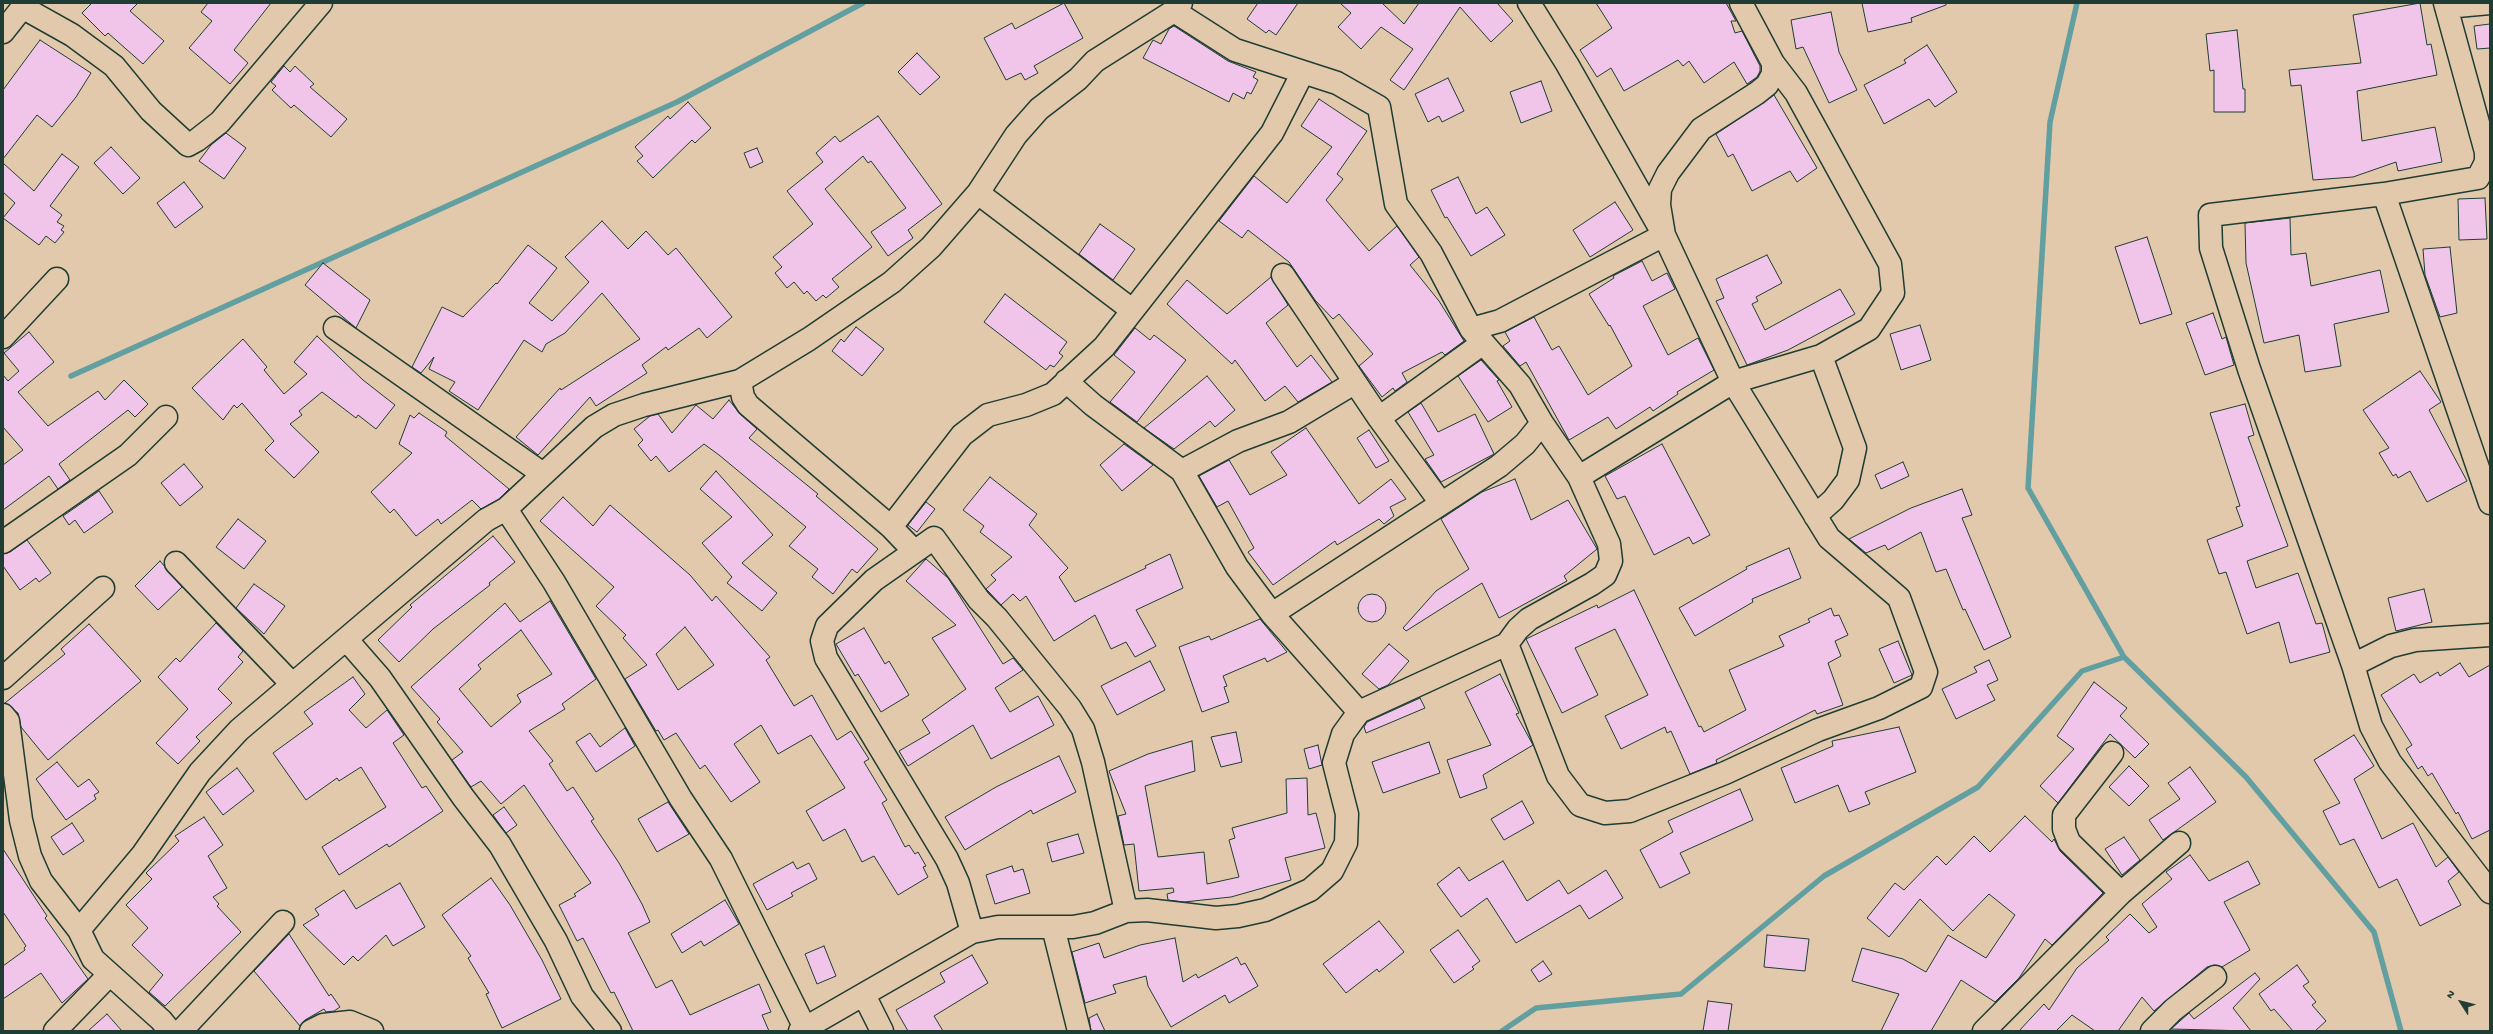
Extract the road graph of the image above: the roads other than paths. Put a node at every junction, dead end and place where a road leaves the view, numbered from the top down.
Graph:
1 (321, 3) edge
2 (1529, 3) edge
3 (1742, 3) edge
4 (2490, 4) edge
5 (24, 5) edge
6 (2446, 5) edge
7 (1178, 7) edge
8 (3, 32) edge
9 (1773, 63) junction
10 (1303, 72) junction
11 (978, 193) junction
12 (2384, 194) junction
13 (1664, 235) junction
14 (1283, 275) dead end
15 (57, 279) dead end
16 (1132, 310) junction
17 (335, 328) dead end
18 (1477, 336) junction
19 (3, 337) edge
20 (1820, 356) junction
21 (740, 381) junction
22 (1066, 381) junction
23 (1733, 382) junction
24 (1354, 383) junction
25 (166, 417) dead end
26 (1379, 418) junction
27 (1542, 423) junction
28 (1182, 471) junction
29 (543, 474) junction
30 (1579, 477) junction
31 (1441, 503) junction
32 (2490, 503) edge
33 (506, 509) junction
34 (1815, 516) junction
35 (891, 527) junction
36 (3, 542) edge
37 (914, 552) junction
38 (176, 563) dead end
39 (103, 588) dead end
40 (1272, 614) junction
41 (2490, 635) edge
42 (346, 639) junction
43 (1507, 644) junction
44 (2353, 665) junction
45 (3, 678) edge
46 (292, 684) junction
47 (1359, 712) junction
48 (5, 720) edge
49 (2112, 753) dead end
50 (2179, 842) dead end
51 (2490, 892) edge
52 (2122, 893) junction
53 (1126, 911) junction
54 (283, 922) dead end
55 (1053, 927) junction
56 (79, 930) junction
57 (972, 932) junction
58 (109, 975) junction
59 (2215, 977) dead end
60 (864, 995) junction
61 (803, 1030) edge
62 (55, 1031) edge
63 (170, 1031) edge
64 (181, 1031) edge
65 (311, 1031) edge
66 (372, 1031) edge
67 (610, 1031) edge
68 (882, 1031) edge
69 (1079, 1031) edge
70 (1984, 1031) edge
71 (2152, 1031) edge

1 - 5 street
2 - 13 street
3 - 9 street
4 - 6 street
5 - 8 street
6 - 12 street
7 - 10 street
7 - 11 street
9 - 13 street
9 - 20 street
10 - 16 street
10 - 18 street
11 - 16 street
11 - 21 street
12 - 32 street
12 - 44 street
13 - 18 street
13 - 23 street
14 - 24 street
15 - 19 street
16 - 22 street
17 - 29 street
18 - 26 street
18 - 27 street
20 - 23 street
20 - 34 street
21 - 29 street
21 - 35 street
22 - 28 street
22 - 35 street
23 - 30 street
23 - 34 street
24 - 26 street
24 - 28 street
25 - 36 street
26 - 31 street
27 - 30 street
27 - 31 street
28 - 40 street
29 - 33 street
30 - 43 street
31 - 40 street
33 - 42 street
33 - 61 street
34 - 43 street
35 - 37 street
37 - 53 street
37 - 57 street
38 - 46 street
39 - 45 street
40 - 47 street
41 - 44 street
42 - 46 street
42 - 67 street
43 - 47 street
44 - 51 street
46 - 56 street
47 - 53 street
48 - 56 street
49 - 52 street
50 - 52 street
52 - 70 street
53 - 55 street
54 - 64 street
55 - 57 street
55 - 69 street
56 - 58 street
57 - 60 street
58 - 62 street
58 - 63 street
59 - 71 street
60 - 61 street
60 - 68 street
65 - 66 street

